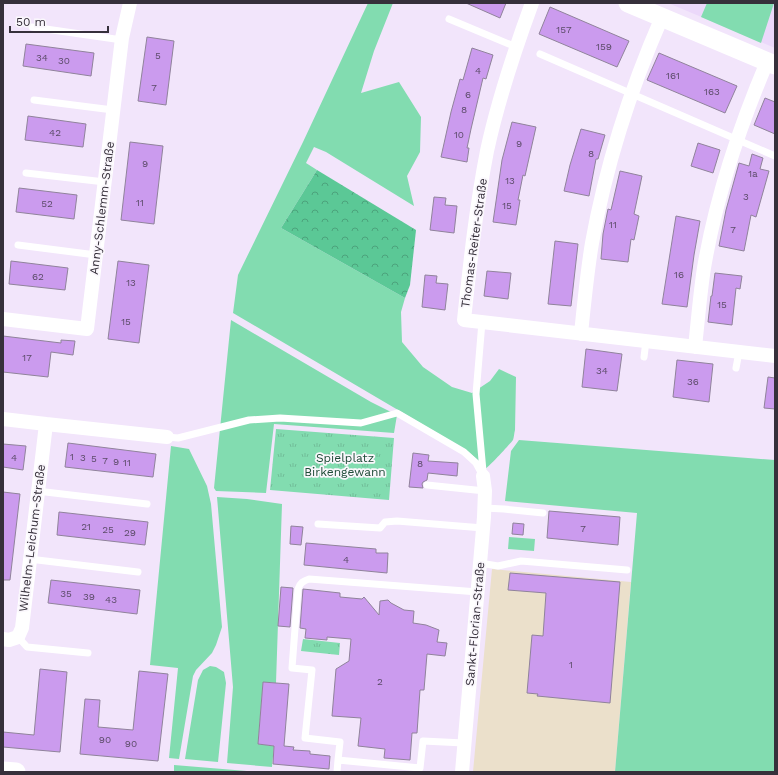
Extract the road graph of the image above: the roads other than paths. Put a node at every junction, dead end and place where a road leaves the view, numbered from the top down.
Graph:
1 (130, 3) edge
2 (532, 3) edge
3 (628, 3) edge
4 (662, 17) junction
5 (449, 19) dead end
6 (32, 27) dead end
7 (122, 40) junction
8 (516, 47) junction
9 (540, 54) dead end
10 (771, 63) edge
11 (632, 94) junction
12 (34, 100) dead end
13 (113, 110) junction
14 (737, 140) junction
15 (775, 156) edge
16 (26, 172) dead end
17 (105, 182) junction
18 (18, 245) dead end
19 (96, 255) junction
20 (3, 319) edge
21 (482, 322) junction
22 (581, 334) junction
23 (646, 341) junction
24 (695, 346) junction
25 (739, 352) junction
26 (775, 356) edge
27 (644, 357) dead end
28 (736, 368) dead end
29 (3, 419) edge
30 (46, 424) junction
31 (167, 437) joint
32 (483, 476) junction
33 (427, 485) dead end
34 (485, 491) junction
35 (37, 492) junction
36 (147, 504) dead end
37 (484, 508) junction
38 (543, 513) dead end
39 (318, 524) dead end
40 (483, 528) junction
41 (29, 559) junction
42 (480, 563) junction
43 (627, 570) dead end
44 (138, 572) dead end
45 (478, 592) junction
46 (18, 637) junction
47 (3, 640) edge
48 (88, 653) dead end
49 (464, 743) junction
50 (338, 760) junction
51 (3, 771) edge
52 (16, 772) edge
53 (337, 772) edge
54 (462, 772) edge

1 - 7 street, Anny-Schlemm-Straße
2 - 8 street, Thomas-Reiter-Straße
3 - 4 street
4 - 10 street
4 - 11 street
5 - 8 lane
6 - 7 lane
7 - 13 street, Anny-Schlemm-Straße
8 - 21 street, Thomas-Reiter-Straße
9 - 11 lane
10 - 14 street
11 - 14 lane
11 - 22 street
12 - 13 lane
13 - 17 street, Anny-Schlemm-Straße
14 - 15 lane
14 - 24 street
16 - 17 lane
17 - 19 street, Anny-Schlemm-Straße
18 - 19 lane
19 - 20 street, Anny-Schlemm-Straße
21 - 22 street, Thomas-Reiter-Straße
21 - 32 lane
22 - 23 street, Thomas-Reiter-Straße
23 - 24 street, Thomas-Reiter-Straße
23 - 27 lane
24 - 25 street, Thomas-Reiter-Straße
25 - 26 street, Thomas-Reiter-Straße
25 - 28 lane
29 - 30 street
30 - 31 street
30 - 35 street, Wilhelm-Leichum-Straße
31 - 32 lane
32 - 34 street, Sankt-Florian-Straße
33 - 34 lane
34 - 37 street, Sankt-Florian-Straße
35 - 36 lane
35 - 41 street, Wilhelm-Leichum-Straße
37 - 38 lane
37 - 40 street, Sankt-Florian-Straße
39 - 40 lane
40 - 42 street, Sankt-Florian-Straße
41 - 44 lane
41 - 46 street, Wilhelm-Leichum-Straße
42 - 43 lane
42 - 45 street, Sankt-Florian-Straße
45 - 49 street, Sankt-Florian-Straße
45 - 50 lane
46 - 47 street
46 - 48 lane
49 - 50 lane
49 - 54 street, Sankt-Florian-Straße
50 - 53 lane
51 - 52 street

